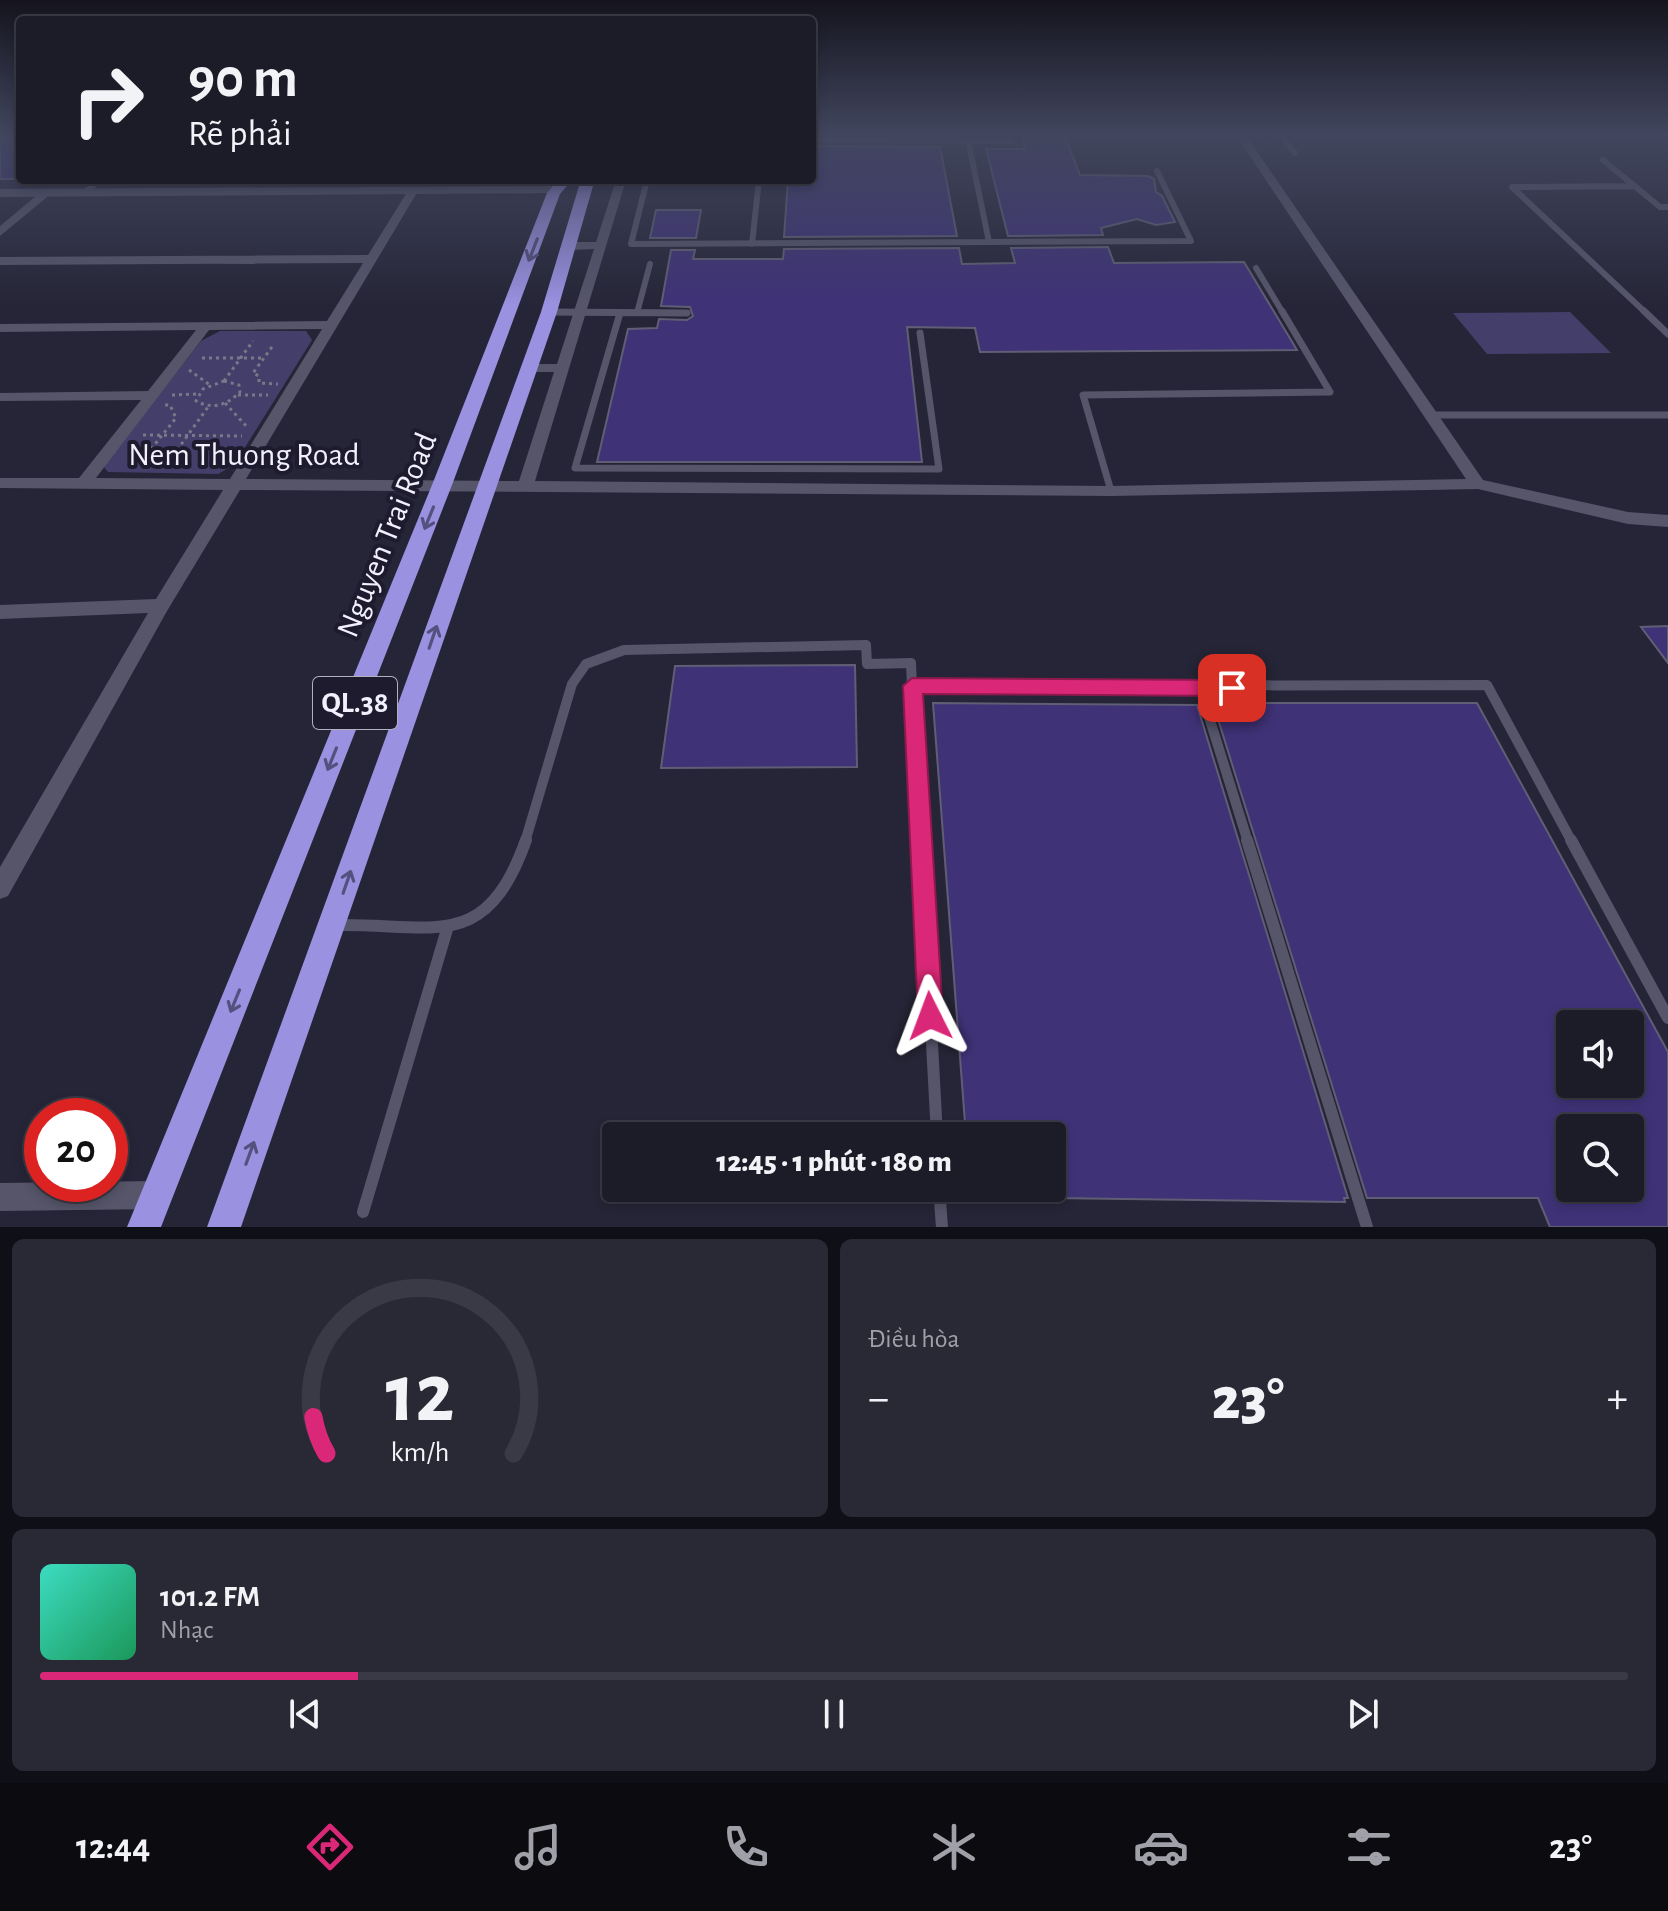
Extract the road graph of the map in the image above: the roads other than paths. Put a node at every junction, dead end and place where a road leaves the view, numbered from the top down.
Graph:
1 (328, 191) edge
2 (413, 191) edge
3 (558, 191) edge
4 (585, 191) edge
5 (618, 191) edge
6 (644, 191) edge
7 (758, 191) edge
8 (979, 191) edge
9 (1167, 191) edge
10 (1279, 191) edge
11 (1517, 191) edge
12 (1641, 191) edge
13 (86, 192) joint
14 (0, 193) edge
15 (46, 193) junction
16 (1668, 207) edge
17 (0, 232) edge
18 (989, 242) junction
19 (752, 244) junction
20 (601, 245) junction
21 (570, 246) junction
22 (374, 259) junction
23 (0, 261) edge
24 (650, 264) dead end
25 (1256, 268) dead end
26 (549, 312) junction
27 (580, 312) junction
28 (620, 313) junction
29 (637, 313) junction
30 (687, 313) dead end
31 (328, 325) junction
32 (205, 327) junction
33 (0, 328) edge
34 (920, 333) dead end
35 (1668, 334) edge
36 (529, 368) junction
37 (563, 368) junction
38 (0, 397) edge
39 (157, 399) junction
40 (1433, 415) junction
41 (1668, 415) edge
42 (236, 482) junction
43 (0, 483) edge
44 (84, 483) junction
45 (1478, 484) junction
46 (442, 485) junction
47 (488, 485) junction
48 (526, 485) junction
49 (1111, 491) junction
50 (1667, 522) edge
51 (161, 606) junction
52 (0, 612) edge
53 (912, 686) junction
54 (1200, 688) junction
55 (0, 888) edge
56 (332, 925) junction
57 (448, 926) junction
58 (1668, 1018) edge
59 (936, 1122) edge
60 (157, 1195) junction
61 (0, 1197) edge
62 (940, 1202) edge
63 (363, 1212) dead end
64 (144, 1227) edge
65 (224, 1227) edge
66 (942, 1227) edge
67 (1367, 1227) edge

1 - 13 street
2 - 22 street
3 -> 46 highway, Nguyen Trai Road / QL.38
4 - 21 highway, QL.38
5 - 20 street
6 - 19 lane
7 - 19 lane
8 - 18 lane
9 - 18 lane
10 - 40 street
11 - 35 lane
12 - 16 lane
13 - 15 street
14 - 15 street
15 - 17 street
18 - 19 lane
20 - 21 street
20 - 27 street
21 - 26 highway, QL.38
22 - 23 street
22 - 31 street
24 - 29 lane
25 - 49 lane
26 - 27 lane
26 - 36 highway, QL.38
27 - 28 lane
27 - 37 street
28 - 29 lane
28 - 34 lane
29 - 30 lane
31 - 32 street
31 - 42 street
32 - 33 street
32 - 39 street
36 - 37 street
36 - 47 highway, QL.38
37 - 48 street
38 - 39 street
39 - 44 street
40 - 41 lane
40 - 45 street
42 - 44 street, Nem Thuong Road
42 - 46 street, Nem Thuong Road
42 - 51 street
43 - 44 street, Nem Thuong Road
45 - 49 street, Nem Thuong Road
45 - 50 street, Nem Thuong Road
46 - 47 street, Nem Thuong Road
46 -> 60 highway, Nguyen Trai Road / QL.38
47 - 48 street, Nem Thuong Road
56 -> 47 highway, QL.38
48 - 49 street, Nem Thuong Road
51 - 52 street
51 - 55 street
53 - 54 lane
53 - 57 lane
53 - 59 lane
54 - 58 lane
54 - 67 lane
56 - 57 lane
65 -> 56 highway, QL.38
57 - 63 lane
60 - 61 street
60 - 64 highway, Nguyen Trai Road / QL.38
62 - 66 lane

